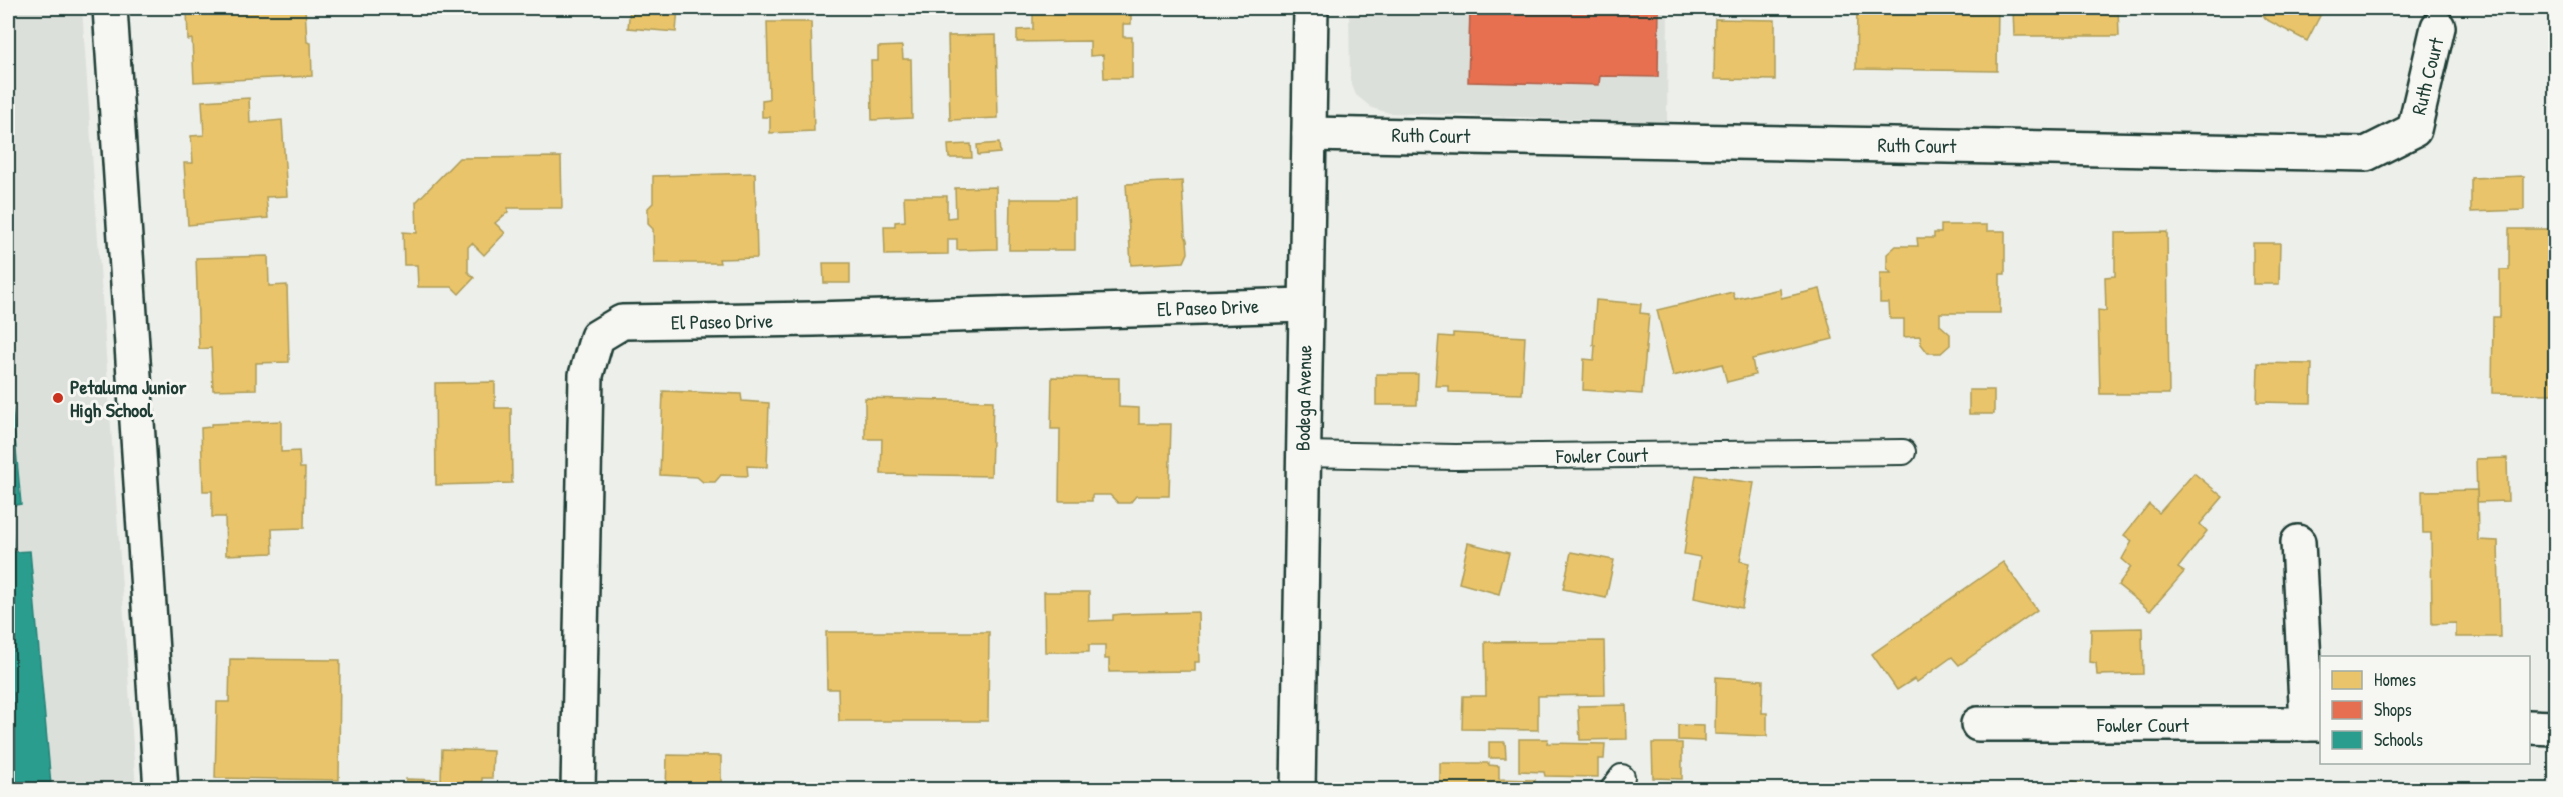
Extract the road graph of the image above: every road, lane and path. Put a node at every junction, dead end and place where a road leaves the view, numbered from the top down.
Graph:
1 (110, 8) edge
2 (1311, 8) edge
3 (2438, 27) dead end
4 (1309, 134) junction
5 (1305, 305) junction
6 (1903, 452) dead end
7 (1302, 454) junction
8 (2298, 542) dead end
9 (1978, 724) dead end
10 (2314, 724) edge
11 (2530, 727) edge
12 (2556, 728) edge
13 (161, 789) edge
14 (578, 789) edge
15 (1298, 789) edge

1 - 13 street
2 - 4 street, Bodega Avenue
3 - 4 street, Ruth Court
4 - 5 street, Bodega Avenue
5 - 7 street, Bodega Avenue
5 - 14 street, El Paseo Drive
6 - 7 lane, Fowler Court
7 - 15 street, Bodega Avenue
8 - 10 street, Fowler Court
9 - 10 street, Fowler Court
11 - 12 street

